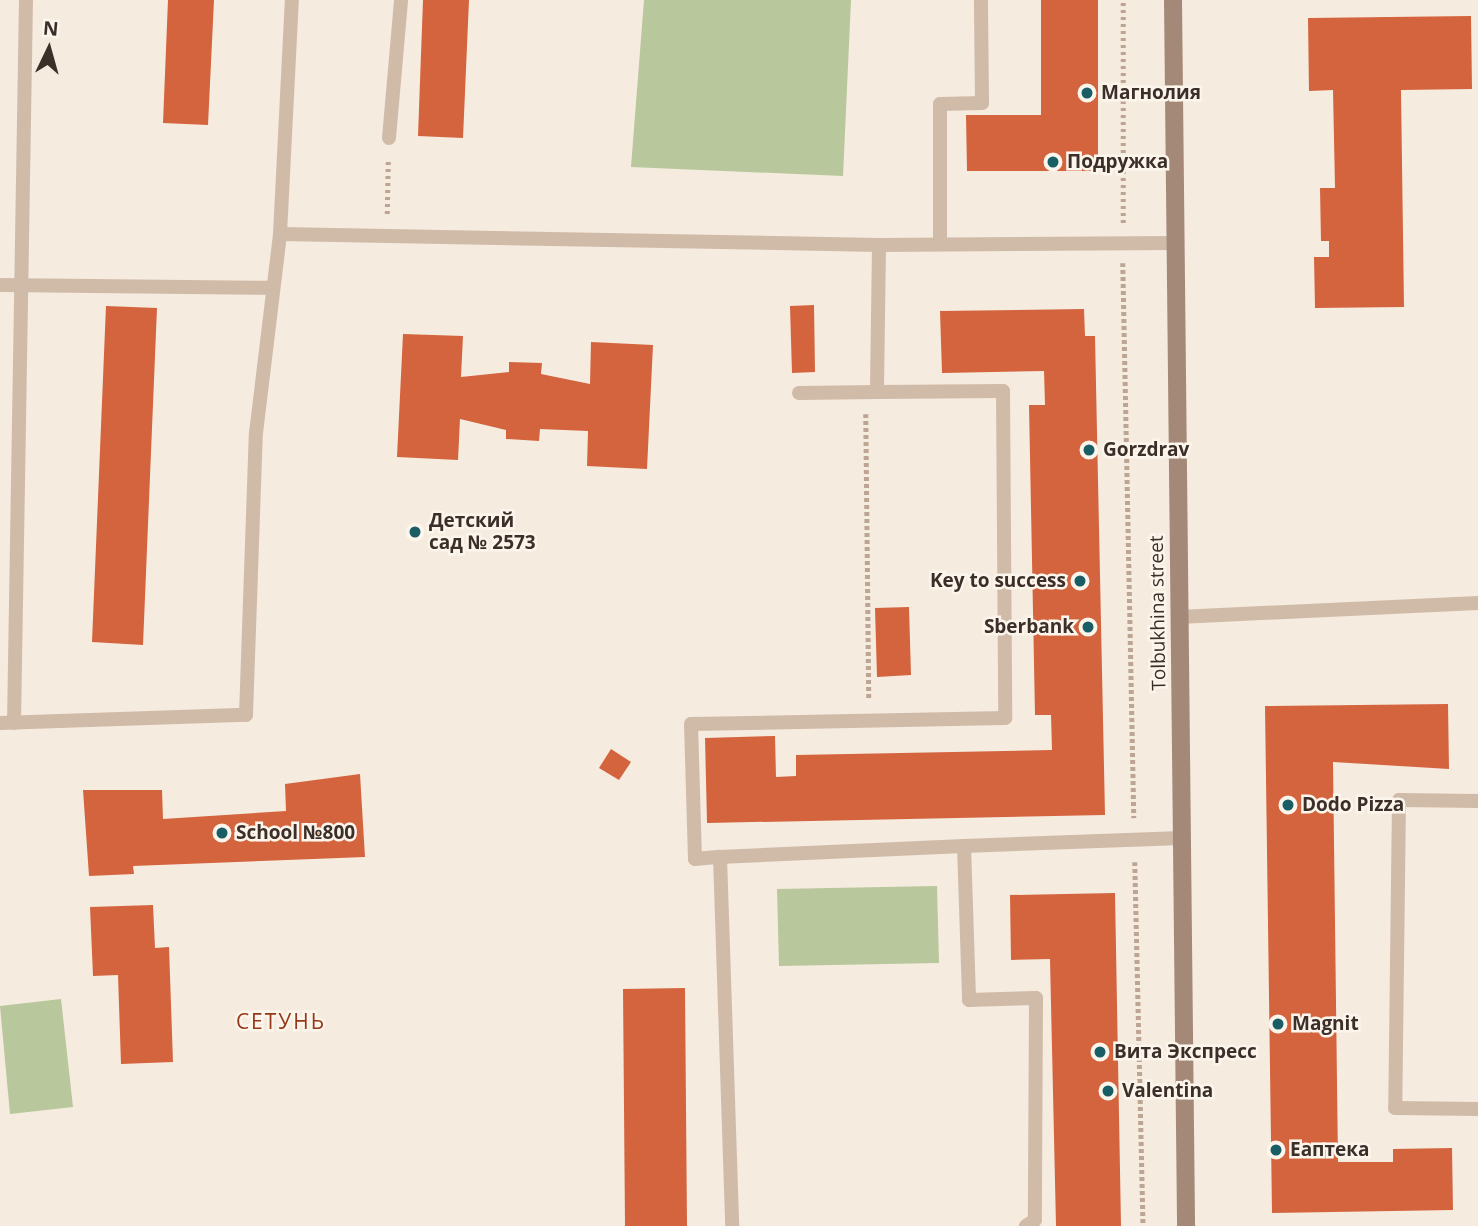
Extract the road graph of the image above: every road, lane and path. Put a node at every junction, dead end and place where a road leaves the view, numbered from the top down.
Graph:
1 (26, 0) edge
2 (292, 0) edge
3 (401, 0) edge
4 (981, 0) edge
5 (1123, 0) edge
6 (1173, 0) edge
7 (389, 138) joint
8 (280, 233) junction
9 (386, 240) junction
10 (1123, 243) junction
11 (1175, 243) junction
12 (940, 244) junction
13 (879, 245) junction
14 (0, 285) edge
15 (21, 286) junction
16 (270, 288) junction
17 (872, 392) junction
18 (799, 393) dead end
19 (1478, 603) edge
20 (1179, 617) junction
21 (869, 718) junction
22 (7, 723) edge
23 (1478, 801) edge
24 (1182, 838) junction
25 (1135, 840) junction
26 (964, 846) junction
27 (720, 858) junction
28 (1478, 1109) edge
29 (732, 1226) edge
30 (1026, 1226) edge
31 (1143, 1226) edge
32 (1186, 1226) edge

1 - 15 lane
2 - 8 lane
3 - 7 lane
4 - 12 lane
5 - 10 path
6 - 11 main road, Tolbukhina street
7 - 9 path
8 - 9 lane
8 - 16 lane
9 - 13 lane
10 - 11 lane
10 - 12 lane
10 - 25 path
11 - 20 main road, Tolbukhina street
12 - 13 lane
13 - 17 lane
14 - 15 lane
15 - 16 lane
15 - 22 lane
16 - 22 lane
17 - 18 lane
17 - 21 path
17 - 21 lane
19 - 20 lane
20 - 24 main road, Tolbukhina street
21 - 27 lane
23 - 28 lane
24 - 25 lane
24 - 32 main road, Tolbukhina street
25 - 26 lane
25 - 31 path
26 - 27 lane
26 - 30 lane
27 - 29 lane

